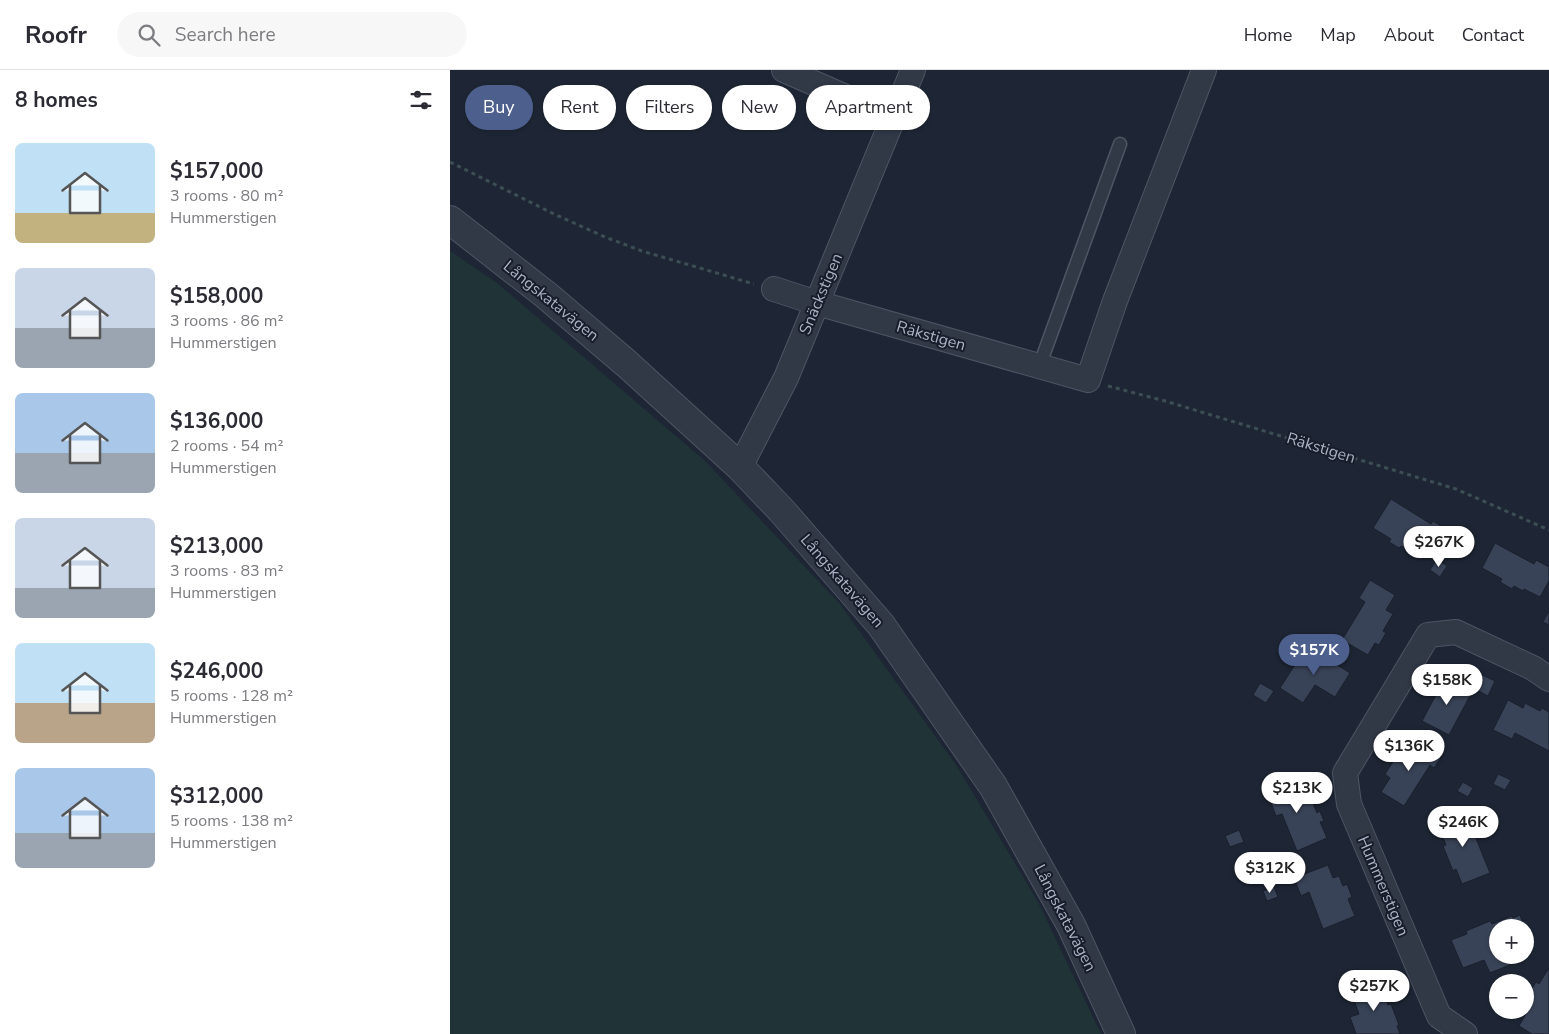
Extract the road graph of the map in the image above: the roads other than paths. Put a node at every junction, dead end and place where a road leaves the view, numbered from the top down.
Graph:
1 (784, 70) edge
2 (913, 70) edge
3 (1204, 70) edge
4 (818, 85) edge
5 (907, 85) edge
6 (889, 130) edge
7 (1120, 144) dead end
8 (450, 220) edge
9 (774, 289) road end
10 (817, 303) junction
11 (1039, 367) junction
12 (740, 467) junction
13 (1549, 679) edge
14 (1121, 1034) edge
15 (1465, 1034) edge

1 - 4 street
2 - 5 street, Snäckstigen
3 - 11 street, Räkstigen
6 - 10 street, Snäckstigen
7 - 11 lane
8 - 12 street, Långskatavägen
9 - 10 street, Räkstigen
10 - 11 street, Räkstigen
10 - 12 street, Snäckstigen
12 - 14 street, Långskatavägen
13 - 15 street, Hummerstigen

